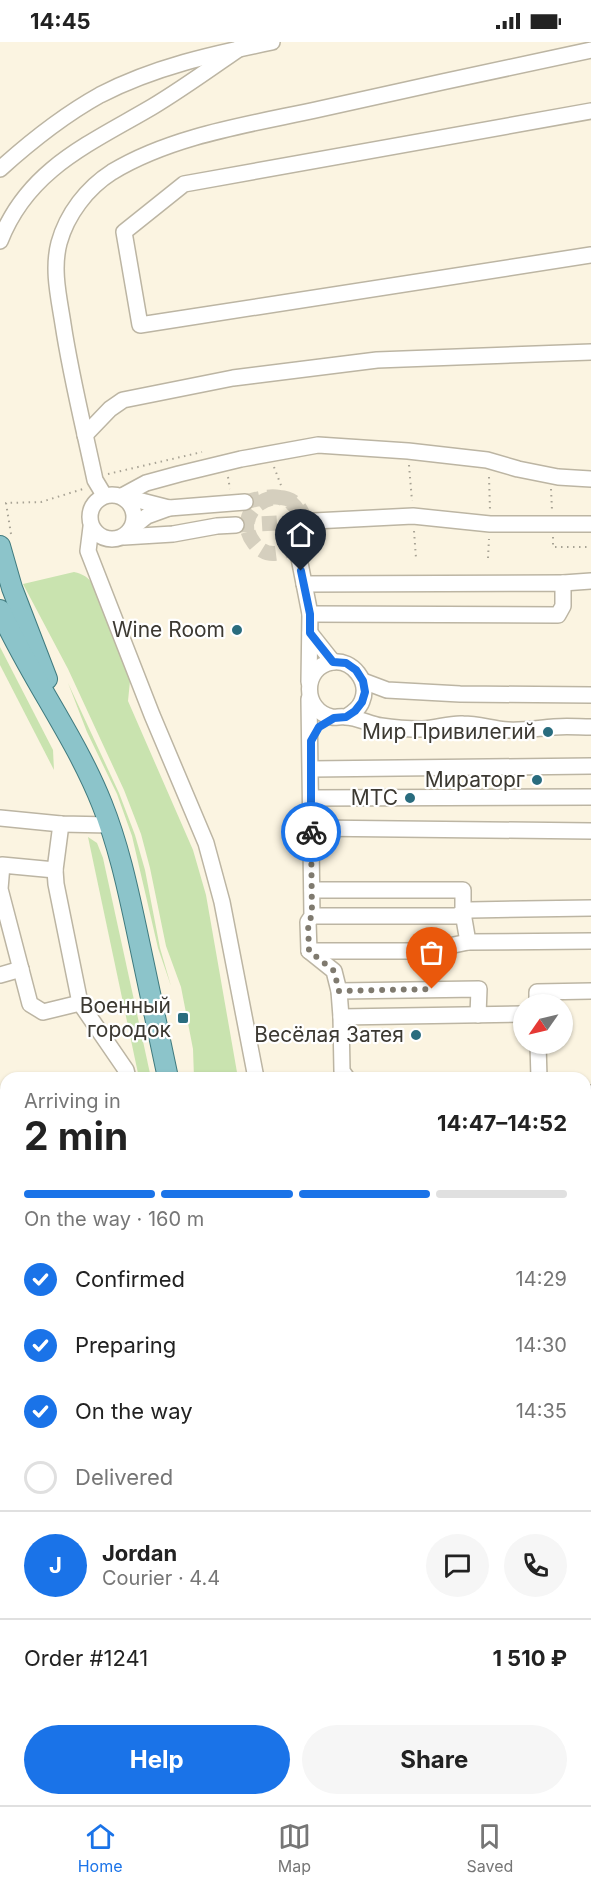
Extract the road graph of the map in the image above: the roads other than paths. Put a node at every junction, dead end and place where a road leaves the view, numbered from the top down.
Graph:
1 (272, 42) edge
2 (241, 45) edge
3 (591, 50) edge
4 (591, 111) edge
5 (0, 169) edge
6 (0, 242) edge
7 (591, 255) edge
8 (591, 352) edge
9 (86, 435) junction
10 (591, 478) edge
11 (104, 495) junction
12 (122, 496) junction
13 (244, 502) tunnel mouth
14 (169, 508) junction
15 (314, 521) tunnel mouth
16 (591, 524) edge
17 (236, 525) tunnel mouth
18 (96, 532) junction
19 (128, 532) junction
20 (0, 546) edge
21 (299, 558) tunnel mouth
22 (591, 581) edge
23 (563, 583) junction
24 (304, 584) junction
25 (0, 610) edge
26 (310, 614) junction
27 (310, 633) junction
28 (333, 662) junction
29 (363, 681) junction
30 (309, 690) junction
31 (591, 695) edge
32 (340, 717) junction
33 (591, 727) edge
34 (66, 729) junction
35 (311, 741) junction
36 (591, 766) edge
37 (311, 769) junction
38 (591, 797) edge
39 (311, 798) junction
40 (0, 818) edge
41 (61, 824) junction
42 (110, 825) junction
43 (311, 828) junction
44 (591, 831) edge
45 (1, 865) edge
46 (55, 870) junction
47 (312, 890) junction
48 (591, 908) edge
49 (463, 913) junction
50 (312, 916) junction
51 (591, 941) edge
52 (468, 942) junction
53 (309, 951) junction
54 (21, 969) junction
55 (0, 975) edge
56 (339, 991) junction
57 (591, 991) edge
58 (537, 994) edge
59 (80, 1003) junction
60 (513, 1014) edge
61 (478, 1015) junction
62 (341, 1017) junction
63 (538, 1054) edge
64 (126, 1072) edge
65 (167, 1072) edge
66 (255, 1072) edge
67 (343, 1072) edge
68 (539, 1072) edge

1 - 2 street
2 - 5 street
2 - 6 street
3 - 9 street
4 - 7 street
8 - 9 street
9 - 11 street
10 - 12 street
11 - 12 street
11 - 18 street
12 - 14 street
12 - 19 street
13 - 14 street
14 - 19 street
15 - 16 street
17 - 19 street
18 - 19 street
18 - 66 street
20 - 34 main road
21 - 24 street
22 - 23 street
23 - 24 street
23 - 26 street
24 - 26 street
25 - 34 main road
26 - 27 street
27 - 28 street
27 - 30 street
28 - 29 street
28 - 30 street
29 - 31 street
29 - 32 street
30 - 32 street
30 - 35 street
32 - 33 street
32 - 35 street
34 - 42 main road
35 - 37 street
36 - 37 street
37 - 39 street
38 - 39 street
39 - 43 street
40 - 41 street
41 - 42 street
41 - 46 street
42 - 65 main road
43 - 44 street
43 - 47 street
45 - 46 street
45 - 54 street
46 - 59 street
47 - 49 street
47 - 50 street
48 - 49 street
49 - 50 street
49 - 52 street
50 - 53 street
51 - 52 street
52 - 53 street
53 - 56 street
54 - 55 street
54 - 59 street
56 - 61 street
56 - 62 street
57 - 58 street
59 - 64 street
60 - 61 street
61 - 62 street
62 - 67 street
63 - 68 street

